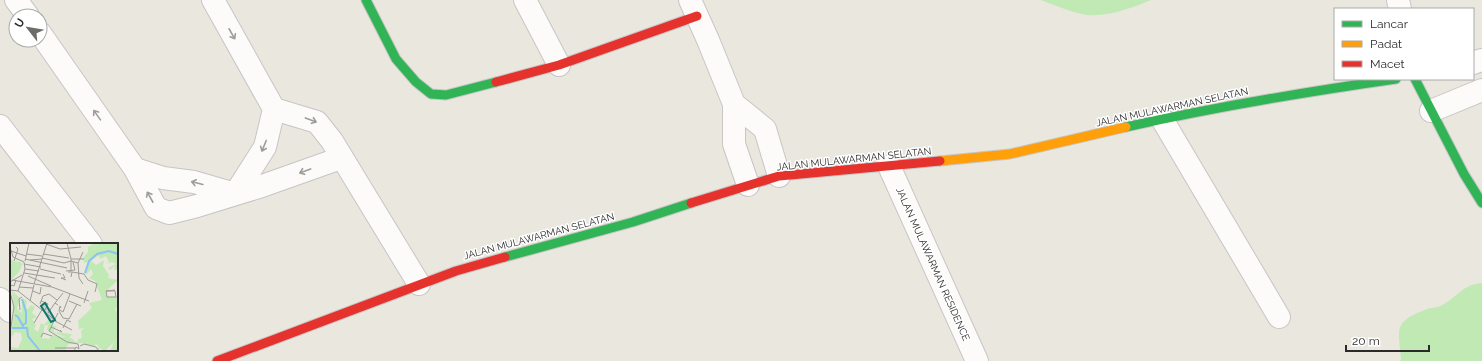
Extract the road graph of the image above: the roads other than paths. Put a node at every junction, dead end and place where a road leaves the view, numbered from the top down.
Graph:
1 (213, 0) edge
2 (366, 0) edge
3 (525, 0) edge
4 (693, 8) edge
5 (48, 44) edge
6 (559, 65) junction
7 (1389, 80) edge
8 (1416, 80) edge
9 (1482, 90) edge
10 (734, 104) junction
11 (274, 108) junction
12 (1431, 111) junction
13 (1162, 119) junction
14 (0, 126) edge
15 (341, 158) junction
16 (889, 166) junction
17 (135, 169) junction
18 (779, 176) junction
19 (748, 185) junction
20 (235, 194) junction
21 (1482, 204) edge
22 (89, 243) edge
23 (419, 284) junction
24 (1279, 317) dead end
25 (217, 361) edge
26 (977, 361) edge

1 -> 11 street
2 - 6 street
3 - 6 street
4 - 6 street
4 - 10 street
17 -> 5 street
7 - 13 street, JALAN MULAWARMAN SELATAN
8 - 12 street
9 - 12 street
10 - 18 street
10 - 19 street
11 -> 15 street
11 -> 20 street
12 - 21 street
13 - 16 street, JALAN MULAWARMAN SELATAN
13 - 24 street
14 - 22 street
15 -> 20 street
15 - 23 street
16 - 18 street, JALAN MULAWARMAN SELATAN
16 - 26 street, JALAN MULAWARMAN RESIDENCE
20 -> 17 street
20 -> 17 street
18 - 19 street, JALAN MULAWARMAN SELATAN
19 - 23 street, JALAN MULAWARMAN SELATAN
23 - 25 street, JALAN MULAWARMAN SELATAN

